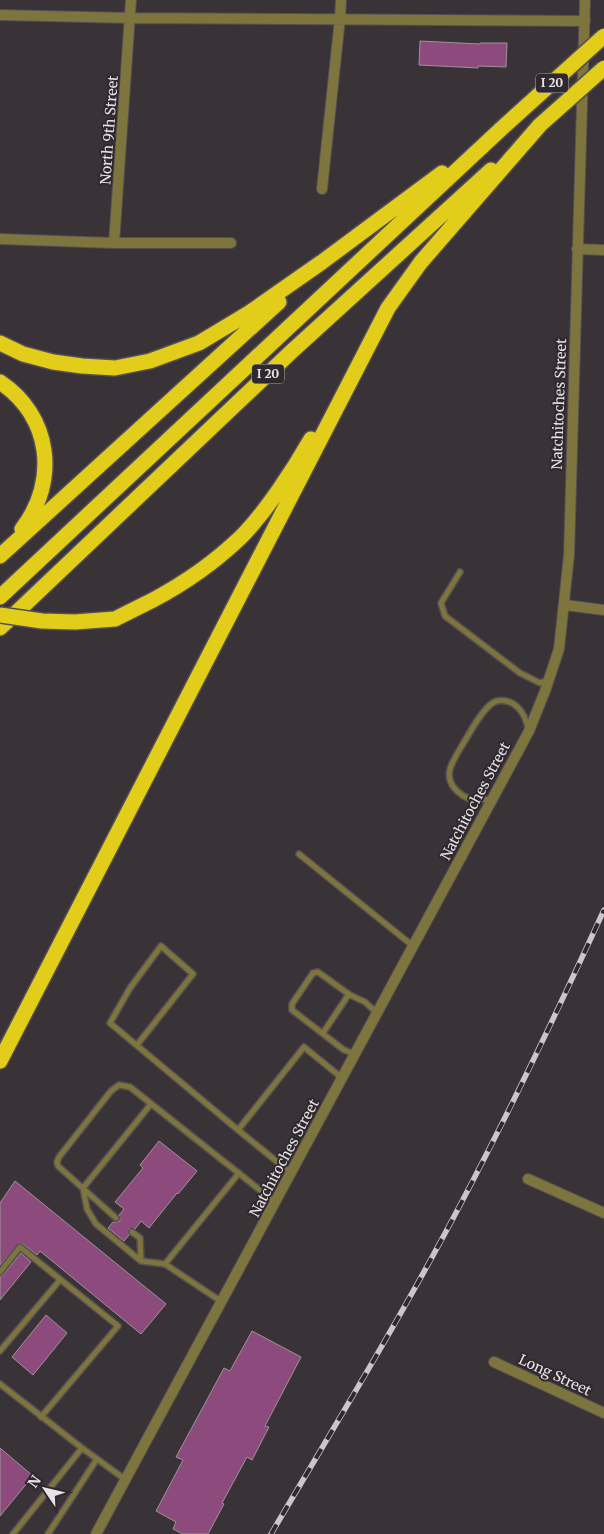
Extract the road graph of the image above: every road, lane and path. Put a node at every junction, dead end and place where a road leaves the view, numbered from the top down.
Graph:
1 (131, 0) edge
2 (341, 0) edge
3 (585, 0) edge
4 (0, 15) edge
5 (131, 18) junction
6 (340, 18) junction
7 (585, 21) junction
8 (604, 36) edge
9 (604, 68) edge
10 (540, 125) junction
11 (501, 129) junction
12 (322, 189) dead end
13 (0, 239) edge
14 (114, 243) junction
15 (231, 243) dead end
16 (577, 249) junction
17 (604, 250) edge
18 (322, 262) junction
19 (388, 308) junction
20 (0, 343) edge
21 (0, 382) edge
22 (0, 555) edge
23 (460, 572) dead end
24 (0, 597) edge
25 (565, 605) junction
26 (604, 610) edge
27 (0, 616) edge
28 (0, 628) edge
29 (549, 680) junction
30 (528, 731) junction
31 (492, 799) junction
32 (299, 854) dead end
33 (413, 946) junction
34 (349, 994) junction
35 (377, 1013) junction
36 (323, 1033) junction
37 (137, 1045) junction
38 (355, 1054) junction
39 (0, 1061) edge
40 (342, 1078) junction
41 (151, 1104) junction
42 (238, 1130) junction
43 (291, 1173) junction
44 (239, 1174) junction
45 (528, 1179) dead end
46 (83, 1188) junction
47 (276, 1202) junction
48 (604, 1213) edge
49 (116, 1218) dead end
50 (132, 1232) dead end
51 (141, 1261) junction
52 (165, 1264) junction
53 (0, 1272) edge
54 (60, 1280) junction
55 (222, 1302) junction
56 (0, 1351) edge
57 (494, 1362) dead end
58 (0, 1384) edge
59 (604, 1413) edge
60 (41, 1417) junction
61 (82, 1448) junction
62 (97, 1458) junction
63 (127, 1480) junction
64 (13, 1534) edge
65 (48, 1534) edge
66 (96, 1534) edge

1 - 5 street, North 9th Street
2 - 6 street
3 - 7 street, Natchitoches Street
4 - 5 street
5 - 6 street
5 - 14 street, North 9th Street
6 - 7 street
6 - 12 street
7 - 16 street, Natchitoches Street
8 - 11 highway, I 20, bridge
9 - 10 highway, I 20, bridge
10 - 19 highway
10 - 28 highway, I 20
11 - 18 highway
11 - 24 highway, I 20
13 - 14 street
14 - 15 street
16 - 17 street
16 - 25 street, Natchitoches Street
18 - 20 highway
18 - 22 highway
19 - 27 highway, bridge
19 - 39 highway
21 - 22 highway
23 - 29 lane
25 - 26 street
25 - 29 street, Natchitoches Street
29 - 30 street, Natchitoches Street
30 - 31 street, Natchitoches Street
30 - 31 lane
31 - 33 street, Natchitoches Street
32 - 33 lane
33 - 35 street, Natchitoches Street
34 - 35 lane
34 - 36 lane
34 - 36 lane
35 - 38 street, Natchitoches Street
36 - 38 lane
37 - 37 lane
37 - 42 lane
38 - 40 street, Natchitoches Street
40 - 42 lane
40 - 43 street, Natchitoches Street
41 - 44 lane
41 - 46 lane
41 - 46 lane
42 - 43 lane
43 - 47 street, Natchitoches Street
44 - 47 lane
44 - 52 lane
45 - 48 street
46 - 49 lane
46 - 51 lane
47 - 55 street, Natchitoches Street
50 - 51 lane
51 - 52 lane
52 - 55 lane
53 - 54 lane
54 - 56 lane
54 - 60 lane
55 - 63 street, Natchitoches Street
57 - 59 street, Long Street
58 - 60 lane
60 - 61 lane
61 - 62 lane
61 - 64 lane
62 - 63 lane
62 - 65 lane
63 - 66 street, Natchitoches Street

